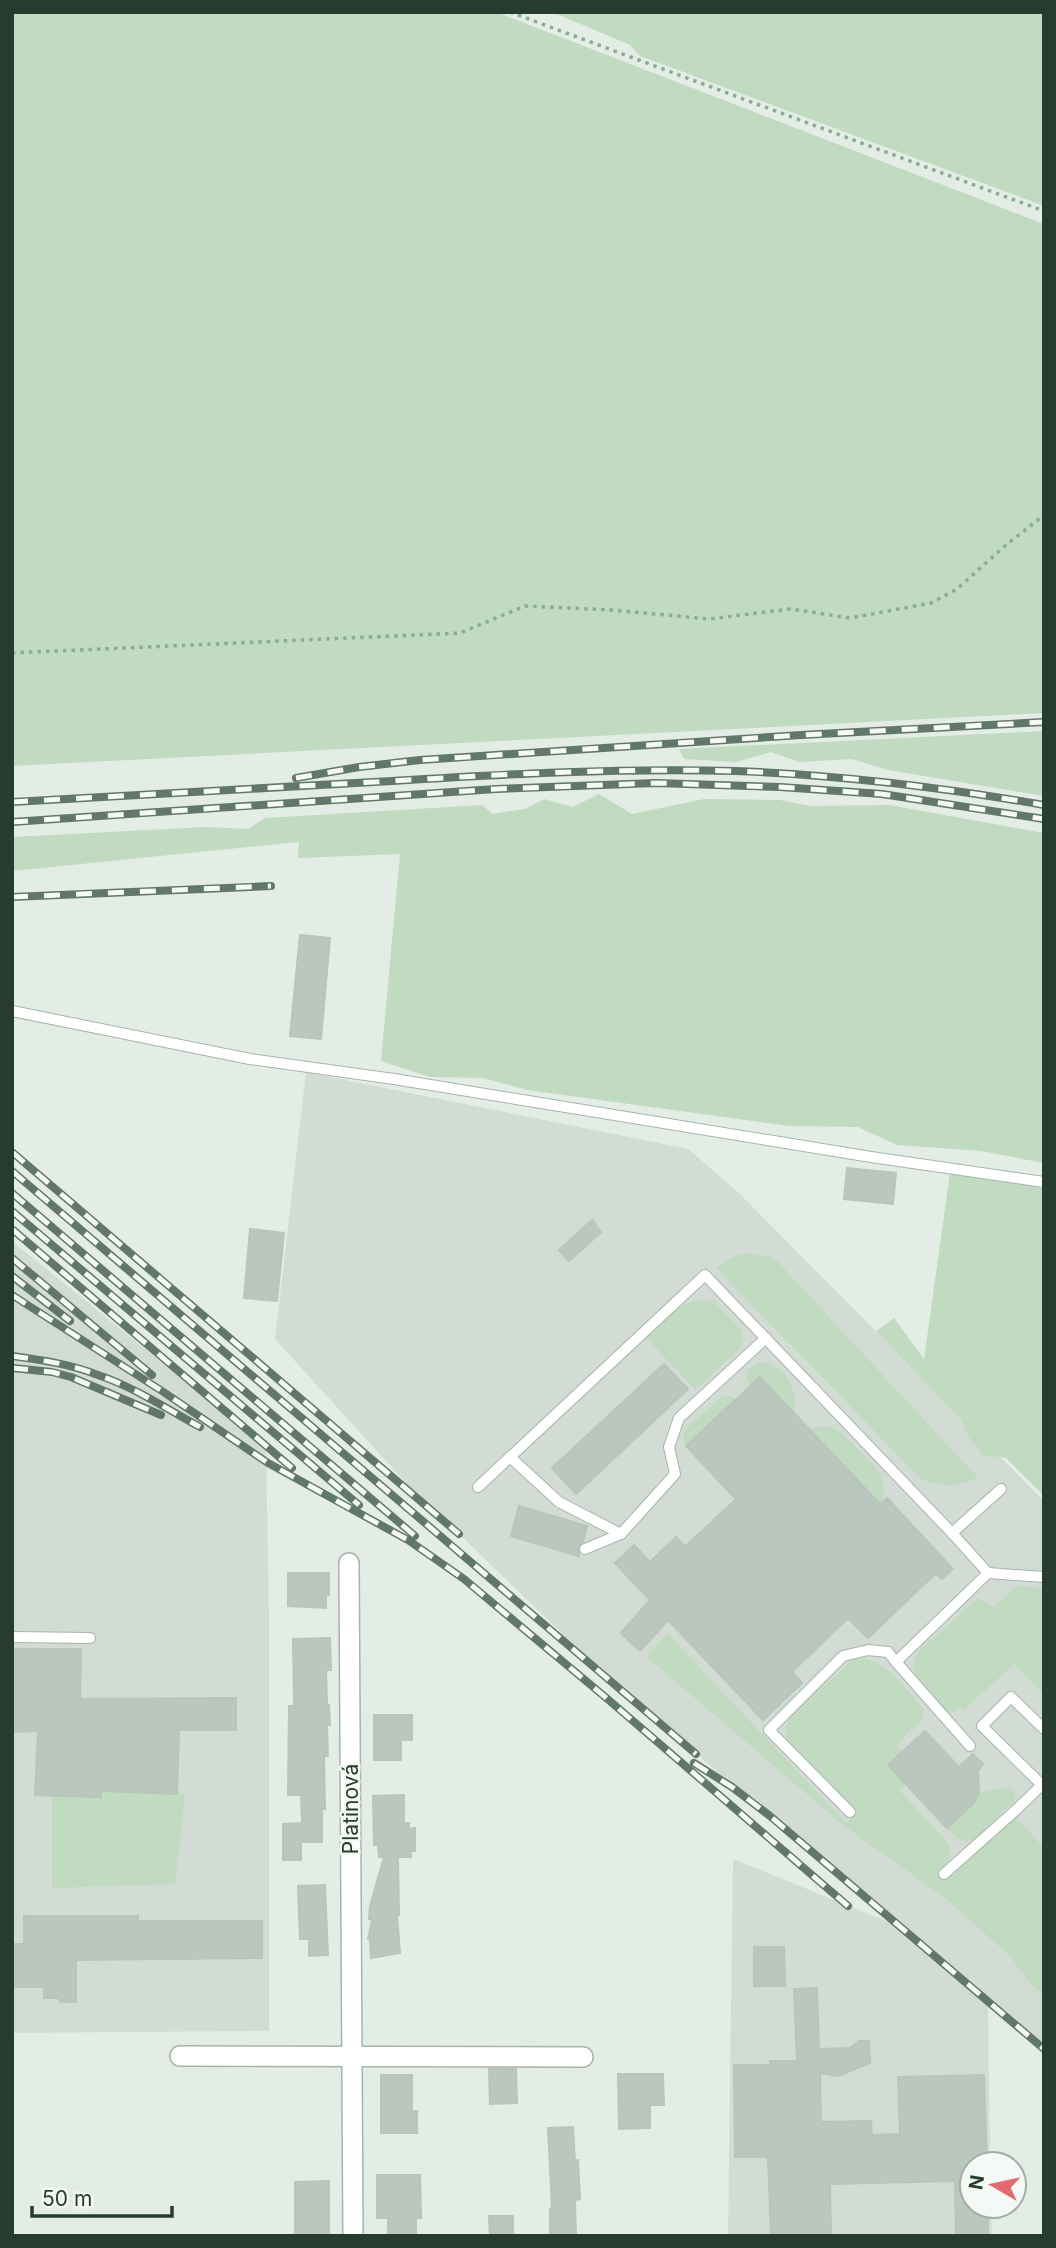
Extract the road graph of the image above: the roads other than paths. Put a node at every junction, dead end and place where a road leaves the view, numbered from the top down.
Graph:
1 (12, 1011) edge
2 (1044, 1182) edge
3 (766, 1339) junction
4 (510, 1457) junction
5 (478, 1487) dead end
6 (1001, 1489) dead end
7 (952, 1533) junction
8 (621, 1534) junction
9 (585, 1549) dead end
10 (349, 1563) dead end
11 (988, 1573) junction
12 (1044, 1577) edge
13 (12, 1637) edge
14 (90, 1638) dead end
15 (896, 1662) junction
16 (1044, 1729) edge
17 (970, 1746) dead end
18 (1043, 1784) edge
19 (850, 1812) dead end
20 (944, 1874) dead end
21 (180, 2056) dead end
22 (353, 2056) junction
23 (583, 2057) dead end
24 (354, 2236) edge

1 - 2 lane
3 - 4 lane
3 - 7 lane
3 - 8 lane
4 - 5 lane
4 - 8 lane
6 - 7 lane
7 - 11 lane
8 - 9 lane
10 - 22 street, Platinová
11 - 12 lane
11 - 15 lane
13 - 14 lane
15 - 17 lane
15 - 19 lane
16 - 18 lane
18 - 20 lane
21 - 22 street
22 - 23 street
22 - 24 street, Platinová

